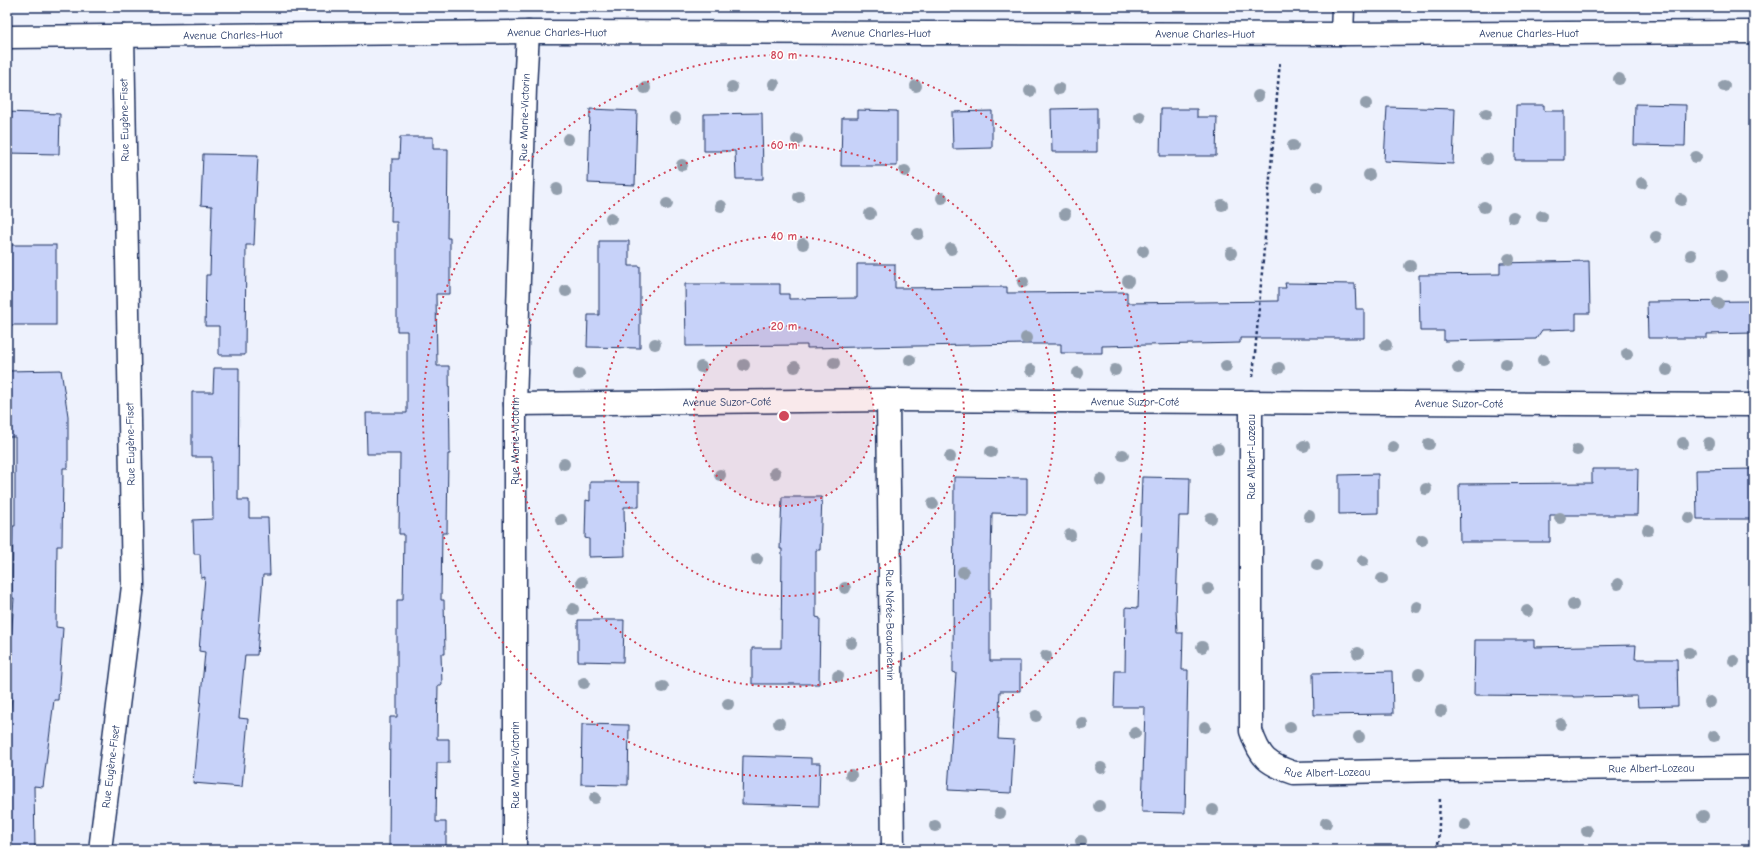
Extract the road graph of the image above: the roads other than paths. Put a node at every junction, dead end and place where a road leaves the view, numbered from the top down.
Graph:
1 (1343, 7) edge
2 (528, 32) junction
3 (1754, 32) edge
4 (1342, 34) junction
5 (123, 36) junction
6 (7, 37) edge
7 (888, 400) junction
8 (1251, 402) junction
9 (515, 404) junction
10 (1754, 405) edge
11 (1754, 767) edge
12 (100, 850) edge
13 (515, 850) edge
14 (893, 850) edge

1 - 4 street
2 - 4 street, Avenue Charles-Huot
2 - 5 street, Avenue Charles-Huot
2 - 9 street, Rue Marie-Victorin
3 - 4 street, Avenue Charles-Huot
5 - 6 street, Avenue Charles-Huot
5 - 12 street, Rue Eugène-Fiset
7 - 8 street, Avenue Suzor-Coté
7 - 9 street, Avenue Suzor-Coté
7 - 14 street, Rue Nérée-Beauchemin
8 - 10 street, Avenue Suzor-Coté
8 - 11 street, Rue Albert-Lozeau
9 - 13 street, Rue Marie-Victorin

